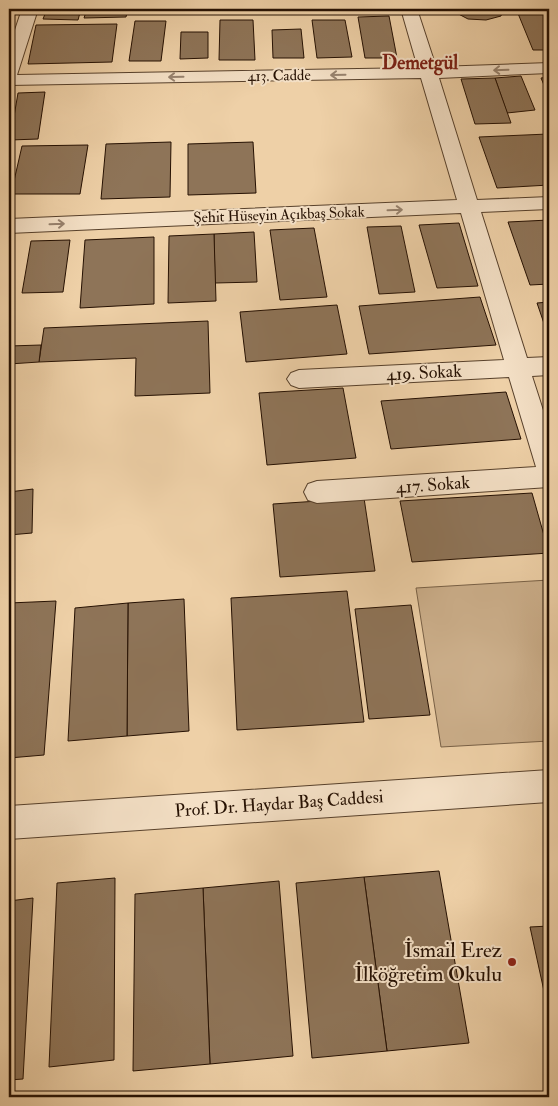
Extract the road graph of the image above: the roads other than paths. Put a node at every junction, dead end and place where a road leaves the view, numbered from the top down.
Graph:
1 (30, 9) edge
2 (409, 9) edge
3 (549, 68) edge
4 (9, 72) edge
5 (428, 73) junction
6 (9, 80) edge
7 (549, 204) edge
8 (469, 206) junction
9 (9, 226) edge
10 (549, 366) edge
11 (518, 368) junction
12 (298, 379) dead end
13 (549, 469) edge
14 (549, 477) edge
15 (317, 492) dead end
16 (549, 786) edge
17 (9, 823) edge

1 - 4 street
2 - 5 street
3 -> 5 street, 413. Cadde
5 -> 6 street, 413. Cadde
5 - 8 street
7 - 8 street, Şehit Hüseyin Açıkbaş Sokak
9 -> 8 street, Şehit Hüseyin Açıkbaş Sokak
8 - 11 street
10 - 11 street, 419. Sokak
11 - 12 street, 419. Sokak
11 - 13 street
14 - 15 street, 417. Sokak
16 - 17 street, Prof. Dr. Haydar Baş Caddesi

